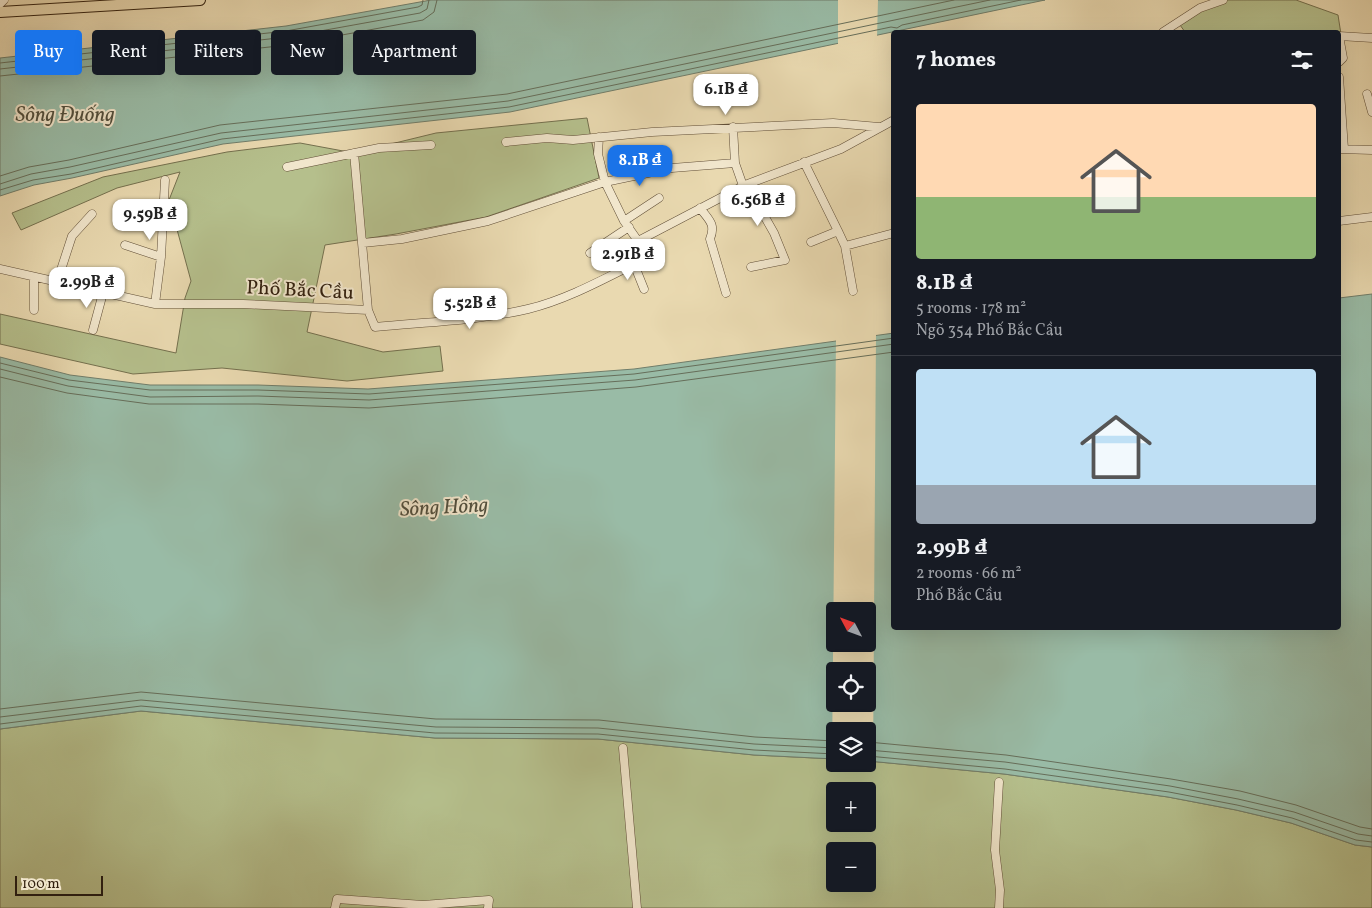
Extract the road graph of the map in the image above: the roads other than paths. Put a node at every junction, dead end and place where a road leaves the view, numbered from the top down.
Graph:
1 (4, 0) edge
2 (200, 0) edge
3 (1223, 0) edge
4 (105, 3) edge
5 (0, 4) edge
6 (0, 12) edge
7 (1166, 30) edge
8 (1341, 36) edge
9 (1372, 38) edge
10 (1341, 47) edge
11 (1341, 60) edge
12 (1367, 94) dead end
13 (1372, 112) edge
14 (891, 122) edge
15 (1341, 125) edge
16 (733, 127) junction
17 (879, 128) junction
18 (599, 137) junction
19 (506, 142) dead end
20 (431, 145) dead end
21 (1342, 149) edge
22 (1372, 150) edge
23 (354, 153) junction
24 (804, 162) junction
25 (735, 163) junction
26 (287, 167) dead end
27 (165, 180) dead end
28 (605, 182) junction
29 (745, 185) junction
30 (659, 198) dead end
31 (700, 208) junction
32 (92, 214) dead end
33 (1372, 217) edge
34 (1341, 221) edge
35 (627, 224) junction
36 (838, 230) junction
37 (891, 234) edge
38 (638, 241) junction
39 (810, 242) dead end
40 (363, 243) junction
41 (125, 245) dead end
42 (845, 246) junction
43 (590, 254) dead end
44 (161, 257) junction
45 (634, 264) junction
46 (751, 267) dead end
47 (0, 269) edge
48 (34, 277) junction
49 (57, 282) junction
50 (644, 289) dead end
51 (853, 291) dead end
52 (103, 293) junction
53 (726, 293) dead end
54 (155, 304) junction
55 (34, 310) dead end
56 (368, 310) junction
57 (93, 330) dead end
58 (623, 748) dead end
59 (1000, 782) dead end
60 (335, 908) edge
61 (488, 908) edge
62 (637, 908) edge
63 (999, 908) edge

1 - 5 street
2 - 4 main road
3 - 7 street
4 - 6 main road
8 - 9 street
10 - 11 street
12 - 13 street
14 - 17 street
15 - 21 street
16 - 17 street
16 - 18 street
16 - 25 street
17 - 24 street
18 - 19 street
18 - 28 street
20 - 23 street
21 - 22 street
23 - 26 street
23 - 40 street
24 - 29 street
24 - 36 street
25 - 28 street
25 - 29 street
27 - 44 street
28 - 35 street
28 - 40 street
29 - 31 street
29 - 46 street
30 - 35 street
31 - 38 street
31 - 53 street
32 - 49 street
33 - 34 street
35 - 38 street
35 - 43 street
36 - 39 street
36 - 42 street
37 - 42 street
38 - 45 street
40 - 56 street
41 - 44 street
42 - 51 street
44 - 54 street
45 - 50 street
45 - 56 street, Phố Bắc Cầu
47 - 48 street, Phố Bắc Cầu
48 - 49 street, Phố Bắc Cầu
48 - 55 street
49 - 52 street, Phố Bắc Cầu
52 - 54 street, Phố Bắc Cầu
52 - 57 street
54 - 56 street, Phố Bắc Cầu
58 - 62 street
59 - 63 street
60 - 61 street

